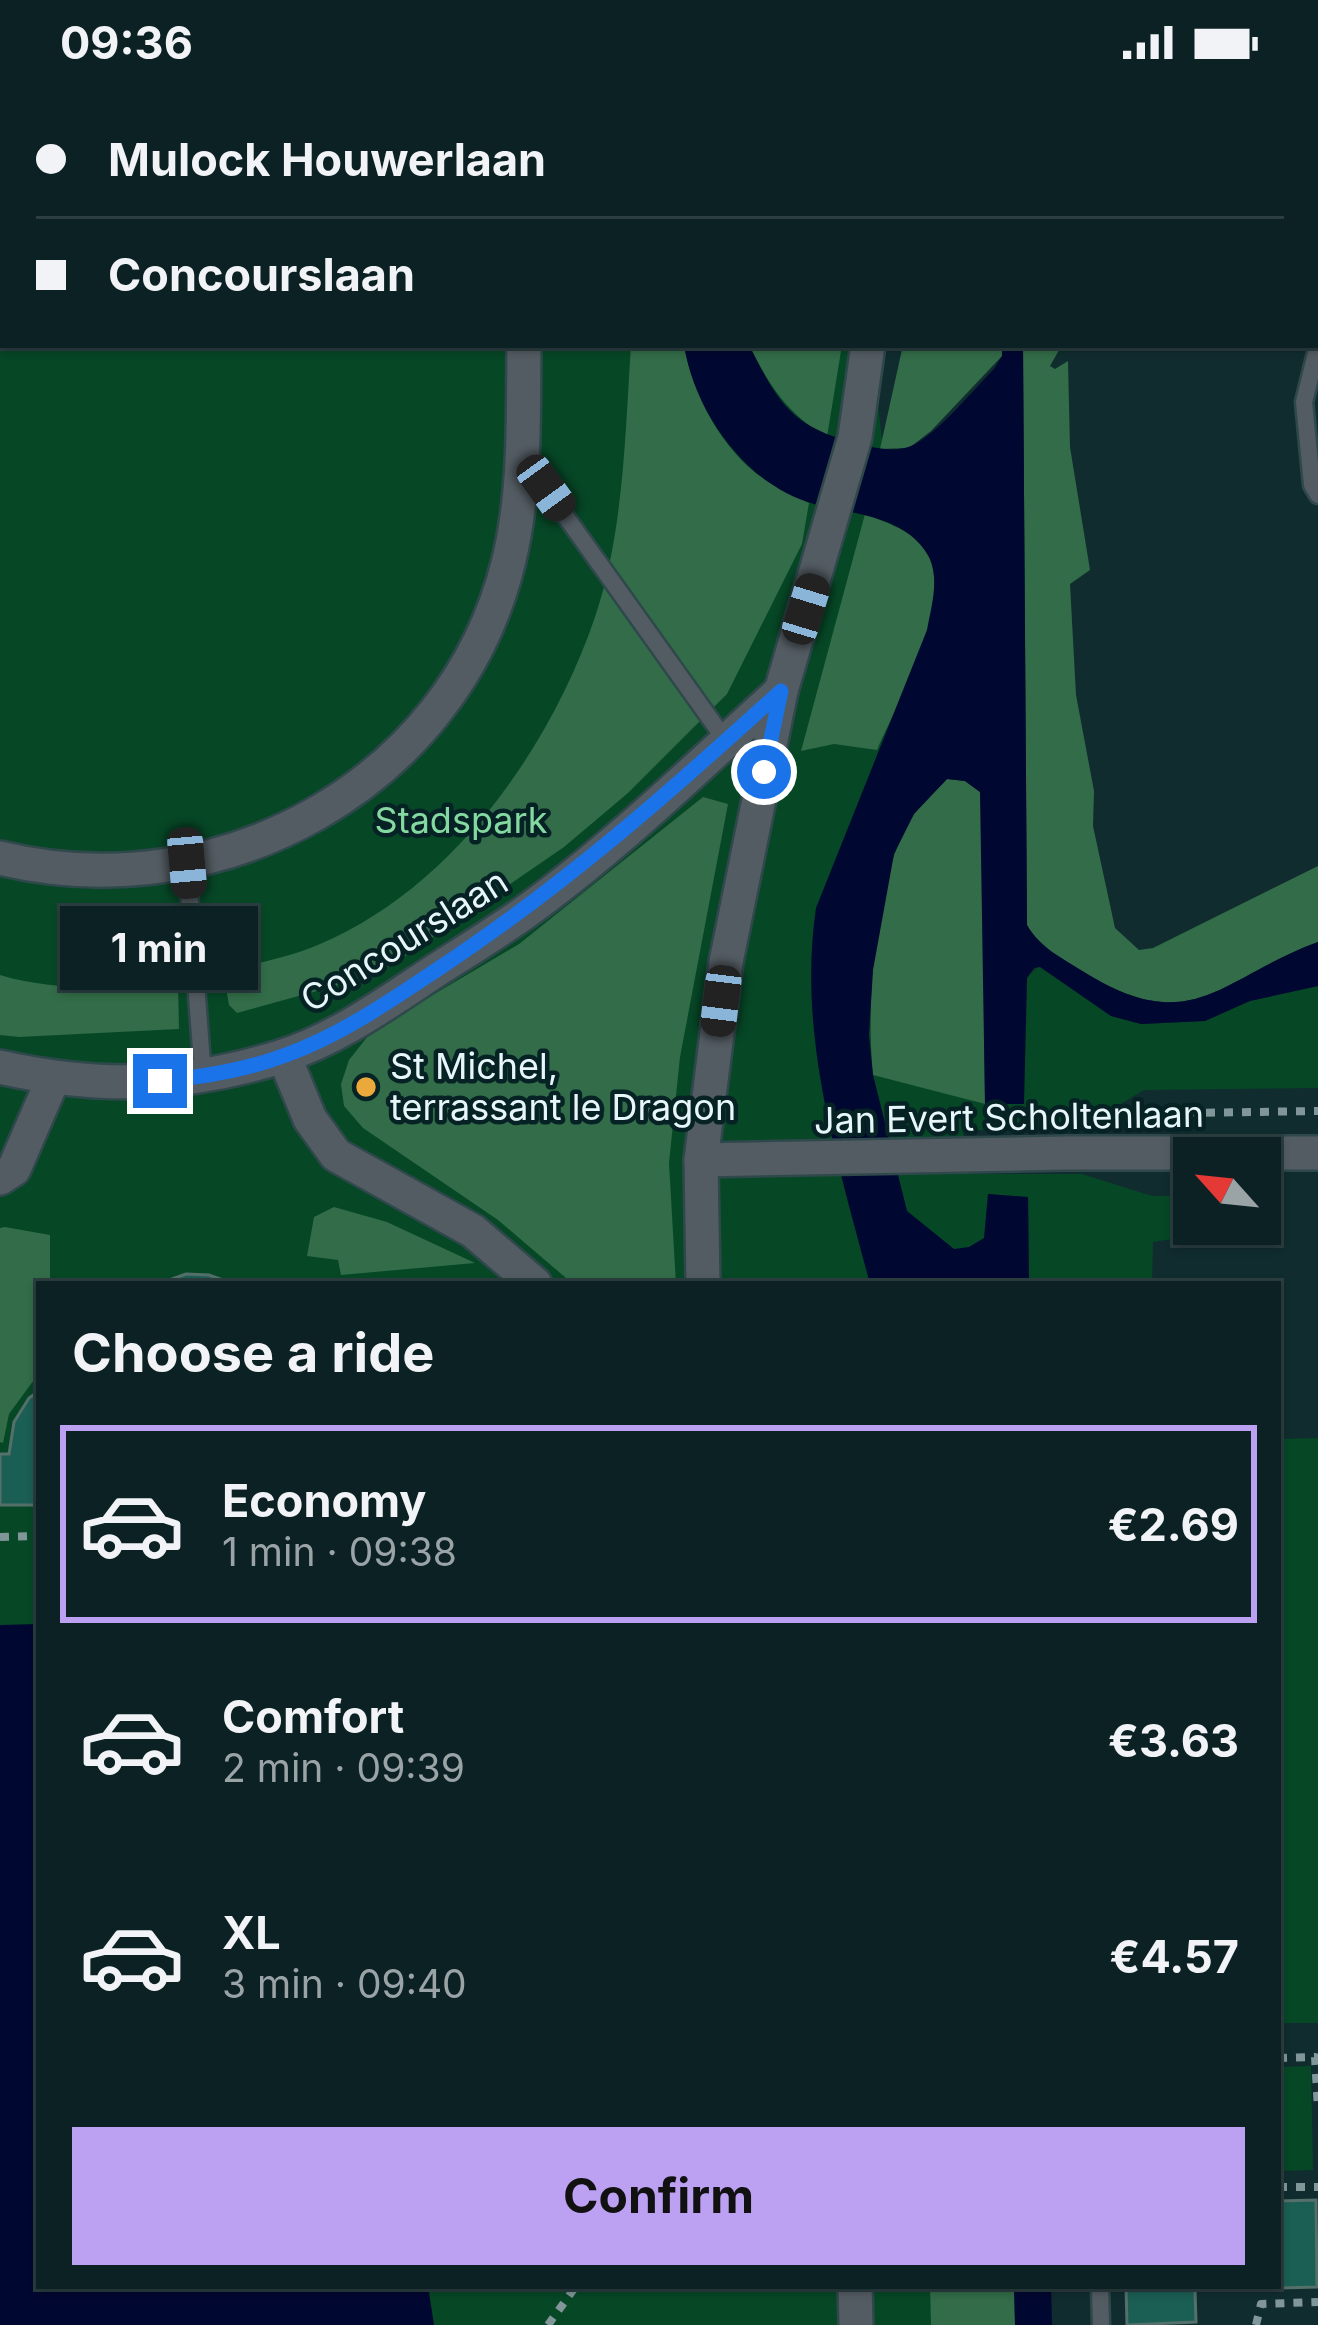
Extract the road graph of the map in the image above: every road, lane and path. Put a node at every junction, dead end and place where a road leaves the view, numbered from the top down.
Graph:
1 (524, 348) edge
2 (868, 348) edge
3 (1317, 348) edge
4 (522, 455) junction
5 (1318, 495) edge
6 (781, 691) junction
7 (726, 740) junction
8 (0, 858) edge
9 (187, 863) junction
10 (284, 1056) junction
11 (0, 1067) edge
12 (203, 1077) junction
13 (53, 1079) junction
14 (1318, 1153) edge
15 (700, 1160) junction
16 (0, 1178) edge
17 (531, 1281) edge
18 (704, 1281) edge
19 (36, 1535) edge
20 (0, 1537) edge
21 (1281, 2057) edge
22 (1318, 2110) edge
23 (1281, 2187) edge
24 (1318, 2187) edge
25 (574, 2289) edge
26 (855, 2289) edge
27 (1100, 2289) edge
28 (1318, 2302) edge
29 (548, 2325) edge
30 (856, 2325) edge
31 (1102, 2325) edge
32 (1256, 2325) edge

1 - 4 street
2 - 6 street
3 - 5 lane
4 - 7 lane
4 - 9 street
6 - 7 street, Concourslaan
6 - 15 street
7 - 10 street, Concourslaan
8 - 9 street
9 - 12 lane
10 - 12 street, Concourslaan
10 - 17 street
11 - 13 street, Concourslaan
12 - 13 street, Concourslaan
13 - 16 street
14 - 15 street, Jan Evert Scholtenlaan
15 - 18 street
19 - 20 path
21 - 22 path
23 - 24 path
25 - 29 path
26 - 30 street
27 - 31 lane
28 - 32 path

